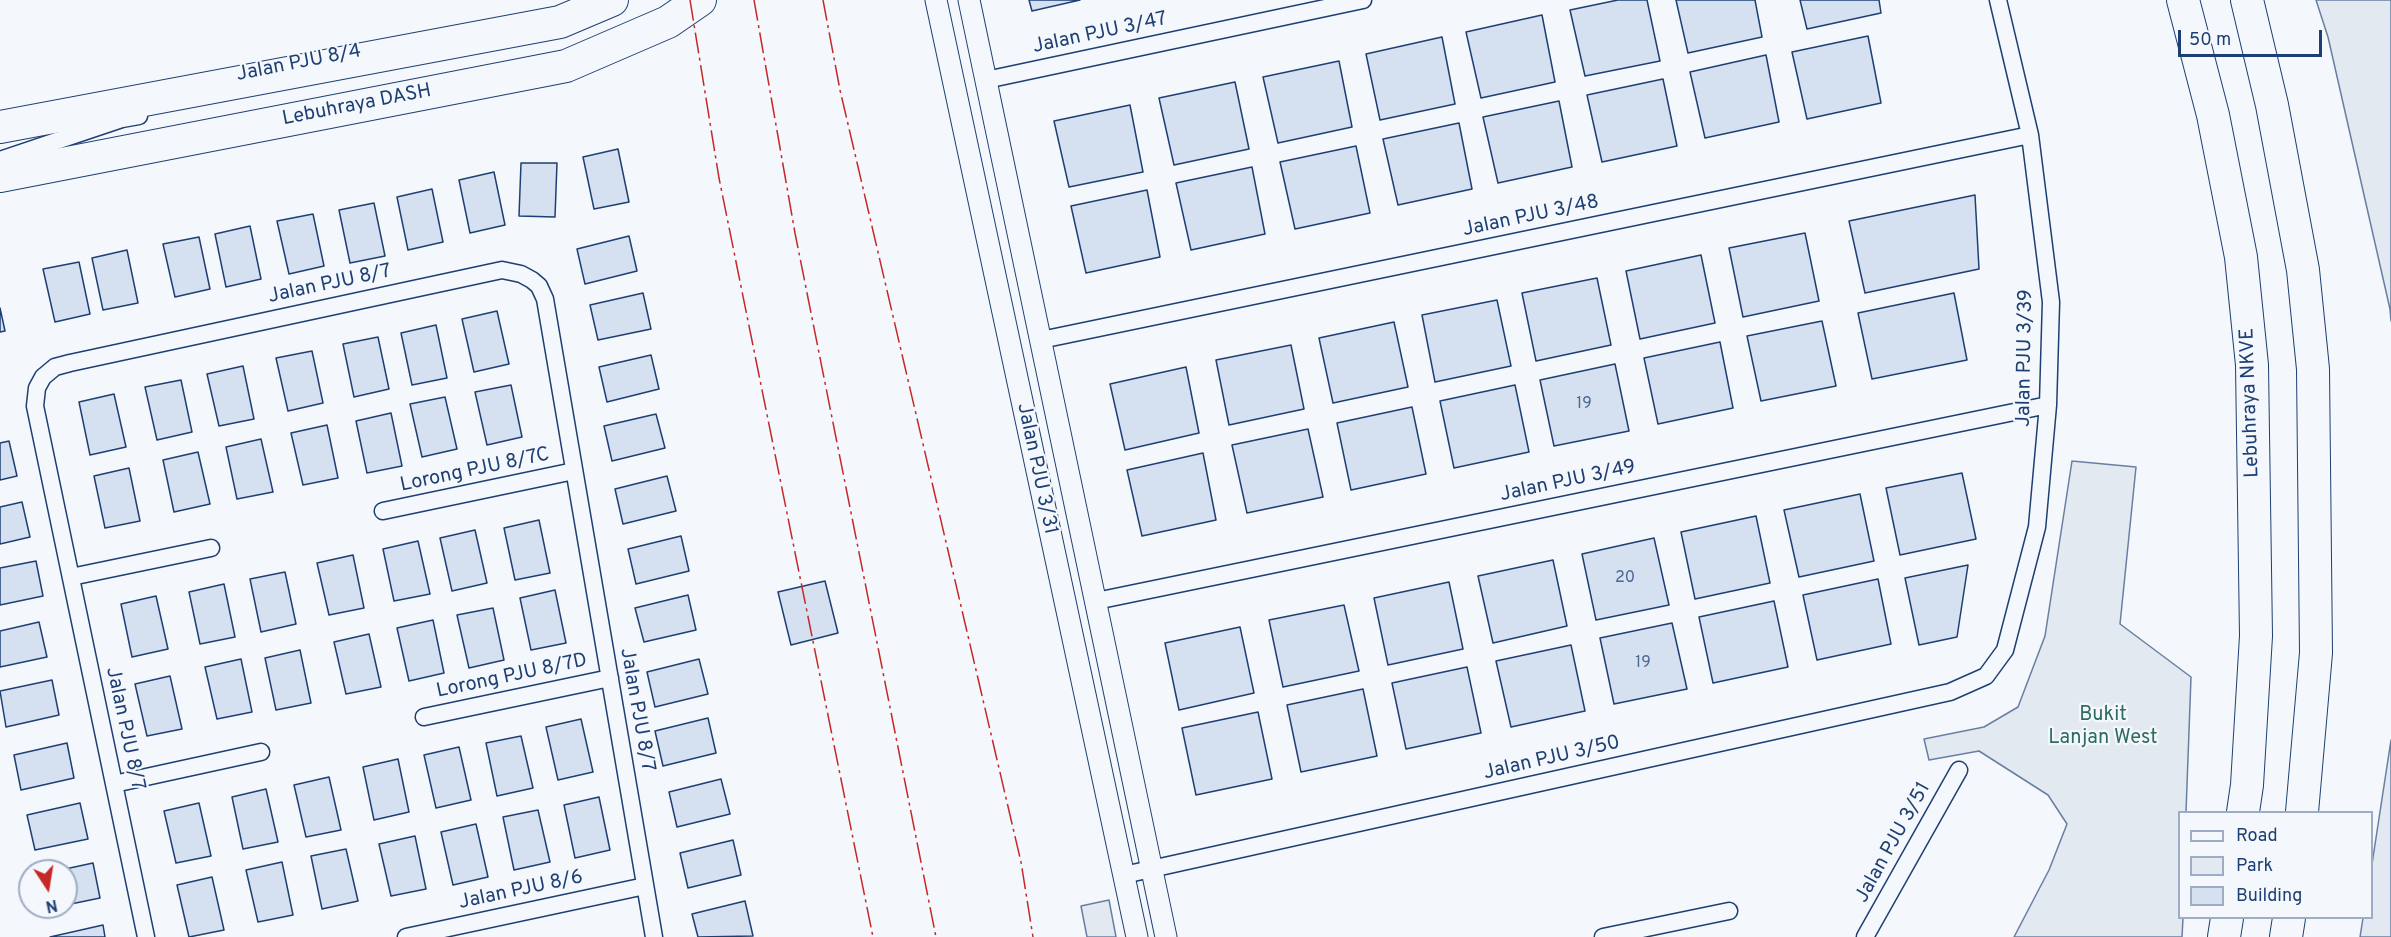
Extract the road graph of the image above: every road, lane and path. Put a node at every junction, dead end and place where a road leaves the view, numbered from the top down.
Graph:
1 (700, 0) edge
2 (936, 0) edge
3 (969, 0) edge
4 (1363, 0) edge
5 (1998, 0) edge
6 (2182, 0) edge
7 (2247, 0) edge
8 (610, 7) edge
9 (986, 80) junction
10 (0, 127) edge
11 (2030, 135) junction
12 (0, 160) edge
13 (0, 176) edge
14 (1041, 340) junction
15 (2048, 405) junction
16 (574, 471) junction
17 (383, 511) dead end
18 (211, 548) dead end
19 (71, 578) junction
20 (1096, 601) junction
21 (1986, 676) joint
22 (610, 678) junction
23 (424, 717) dead end
24 (261, 752) dead end
25 (1959, 770) dead end
26 (114, 784) junction
27 (2243, 811) edge
28 (2302, 811) edge
29 (1152, 869) junction
30 (1124, 875) junction
31 (645, 886) junction
32 (1729, 911) dead end
33 (2228, 919) edge
34 (2289, 919) edge
35 (146, 937) edge
36 (406, 937) edge
37 (654, 937) edge
38 (1137, 937) edge
39 (1166, 937) edge
40 (1603, 937) edge
41 (1865, 937) edge
42 (2224, 937) edge
43 (2286, 937) edge

1 - 13 highway, Lebuhraya DASH
2 - 30 street, Jalan PJU 3/31
3 - 9 street, Jalan PJU 3/31
4 - 9 street, Jalan PJU 3/47
5 - 11 street, Jalan PJU 3/39
6 - 27 highway, Lebuhraya NKVE
7 - 28 highway
8 - 10 highway
8 - 12 street, Jalan PJU 8/4
9 - 14 street, Jalan PJU 3/31
11 - 14 street, Jalan PJU 3/48
11 - 15 street, Jalan PJU 3/39
14 - 20 street, Jalan PJU 3/31
15 - 20 street, Jalan PJU 3/49
15 - 21 street, Jalan PJU 3/39
16 - 17 street, Lorong PJU 8/7C
16 - 19 street, Jalan PJU 8/7
16 - 22 street, Jalan PJU 8/7
18 - 19 street
19 - 26 street, Jalan PJU 8/7
20 - 29 street, Jalan PJU 3/31
21 - 29 street, Jalan PJU 3/50
22 - 23 street, Lorong PJU 8/7D
22 - 31 street, Jalan PJU 8/7
24 - 26 street
25 - 41 street, Jalan PJU 3/51
26 - 35 street, Jalan PJU 8/7
29 - 30 street, Jalan PJU 3/50
29 - 39 street, Jalan PJU 3/31
30 - 38 street, Jalan PJU 3/31
31 - 36 street, Jalan PJU 8/6
31 - 37 street, Jalan PJU 8/7
32 - 40 street
33 - 42 highway
34 - 43 highway

